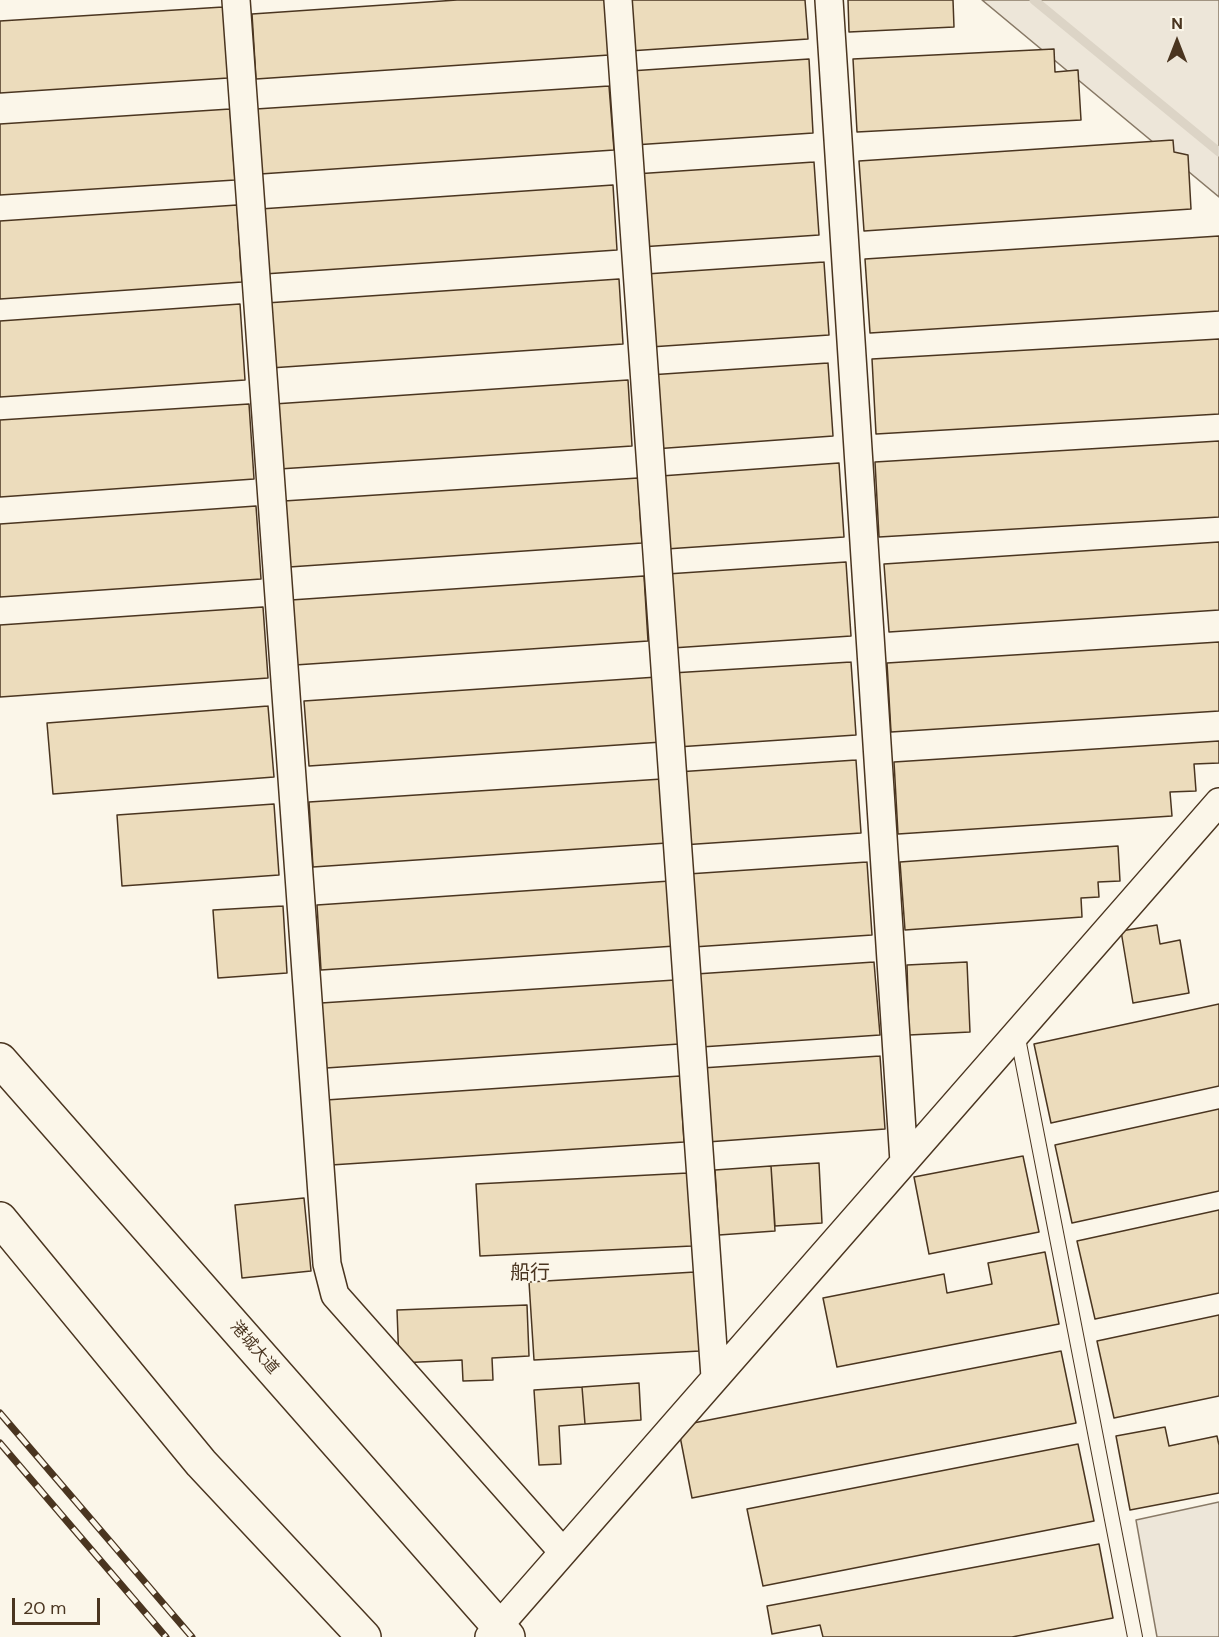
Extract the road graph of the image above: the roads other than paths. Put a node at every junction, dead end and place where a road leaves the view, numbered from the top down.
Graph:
1 (236, 0) edge
2 (618, 0) edge
3 (829, 0) edge
4 (1219, 802) edge
5 (1017, 1033) junction
6 (0, 1060) edge
7 (904, 1162) junction
8 (0, 1219) edge
9 (715, 1377) junction
10 (562, 1552) junction
11 (498, 1633) edge
12 (364, 1637) edge
13 (1135, 1637) edge

1 - 10 street
2 - 9 street
3 - 7 street
4 - 5 street
5 - 7 street
5 - 13 lane
6 - 11 main road, 港城大道
7 - 9 street
8 - 12 main road
9 - 10 street
10 - 11 street

